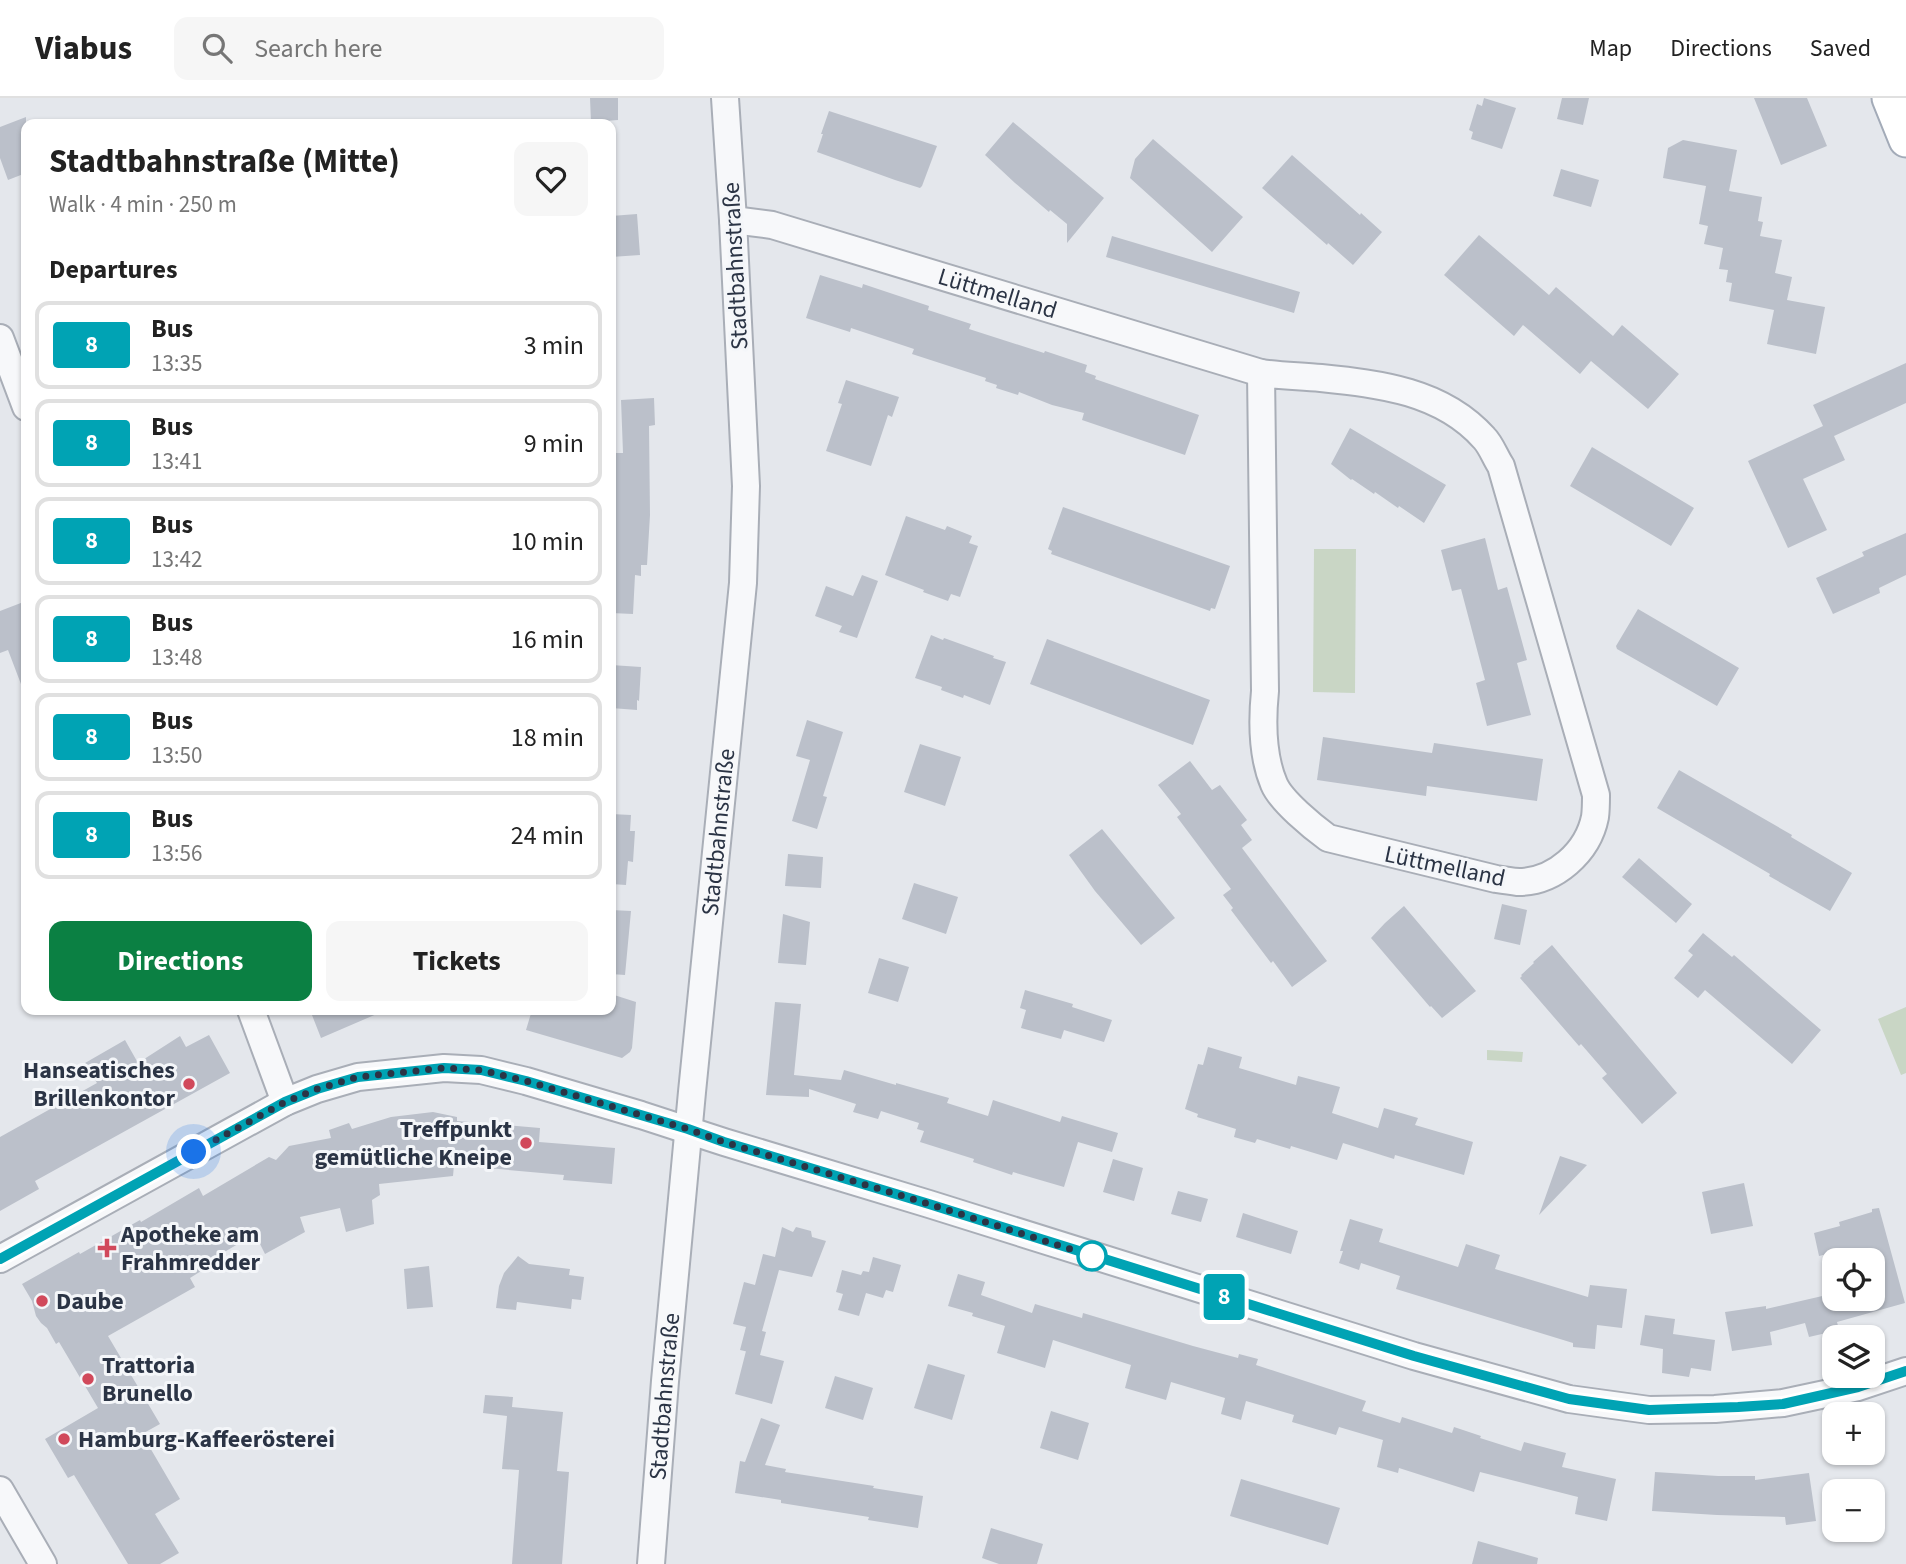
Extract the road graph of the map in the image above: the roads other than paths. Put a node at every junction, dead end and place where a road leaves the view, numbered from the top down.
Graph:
1 (724, 98) edge
2 (1889, 98) edge
3 (1906, 139) edge
4 (733, 220) junction
5 (0, 338) edge
6 (1261, 373) junction
7 (21, 394) edge
8 (253, 1015) edge
9 (285, 1102) junction
10 (688, 1129) junction
11 (0, 1259) edge
12 (1906, 1371) edge
13 (0, 1490) edge
14 (43, 1564) edge
15 (651, 1564) edge

1 - 4 street, Stadtbahnstraße
2 - 3 main road
4 - 6 street, Lüttmelland
4 - 10 street, Stadtbahnstraße
5 - 7 street
6 - 6 street, Lüttmelland
8 - 9 street
9 - 10 street
9 - 11 street
10 - 12 street
10 - 15 street, Stadtbahnstraße
13 - 14 street

